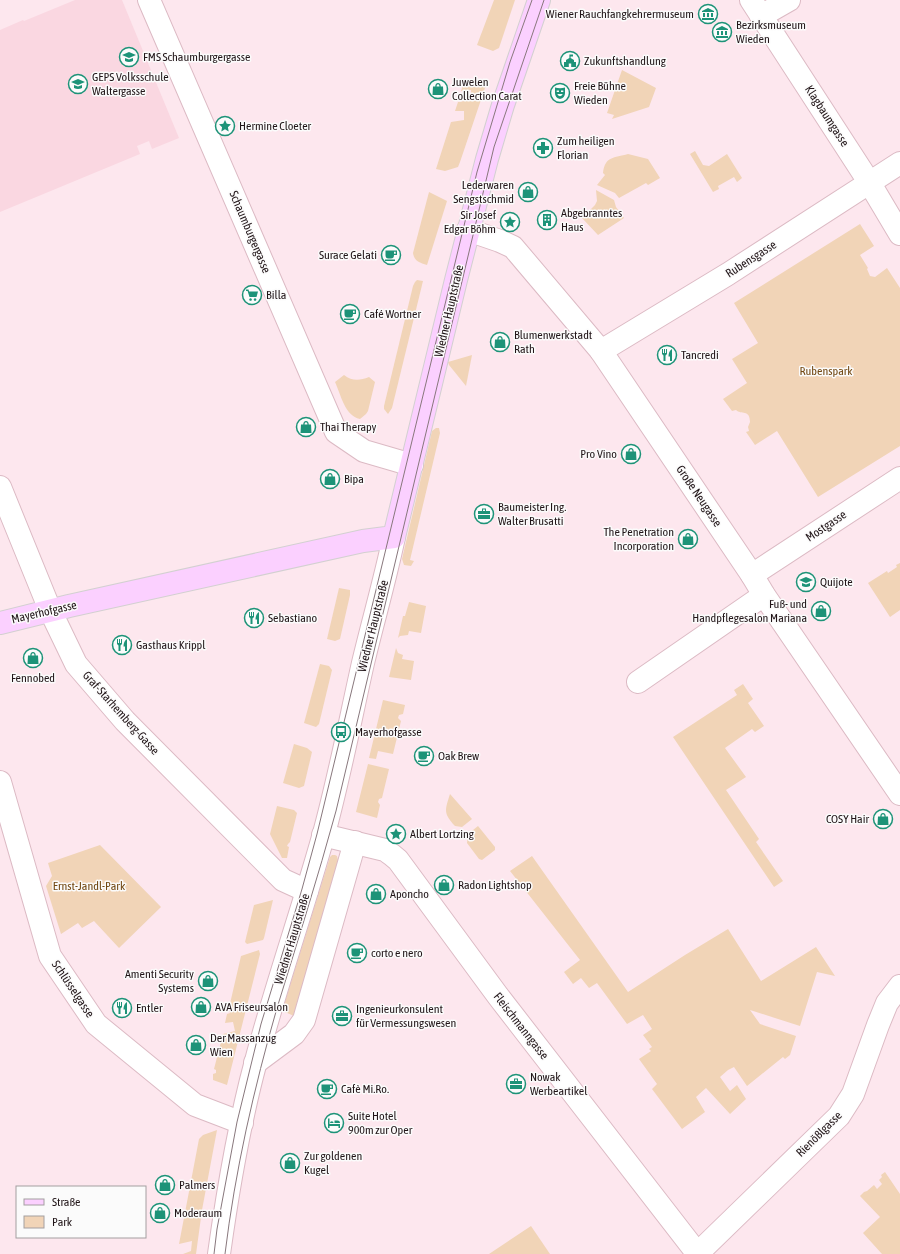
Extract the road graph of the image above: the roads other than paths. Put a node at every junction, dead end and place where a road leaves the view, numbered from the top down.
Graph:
1 (150, 0) edge
2 (539, 0) edge
3 (789, 0) edge
4 (756, 8) edge
5 (900, 163) edge
6 (870, 182) junction
7 (468, 230) junction
8 (900, 234) edge
9 (601, 351) junction
10 (412, 465) junction
11 (900, 478) edge
12 (0, 487) edge
13 (394, 537) junction
14 (752, 575) junction
15 (764, 596) junction
16 (50, 610) junction
17 (0, 623) edge
18 (638, 682) dead end
19 (0, 782) edge
20 (900, 794) edge
21 (323, 835) junction
22 (355, 842) junction
23 (307, 891) junction
24 (900, 986) edge
25 (256, 1063) junction
26 (242, 1123) junction
27 (219, 1254) edge
28 (697, 1254) edge

1 - 10 street, Schaumburgergasse
2 - 7 main road, Wiedner Hauptstraße
3 - 4 street
4 - 6 street, Klagbaumgasse
5 - 6 street, Rubensgasse
6 - 8 street, Klagbaumgasse
6 - 9 street, Rubensgasse
7 - 9 street, Große Neugasse
7 - 10 main road, Wiedner Hauptstraße
9 - 14 street, Große Neugasse
10 - 13 main road, Wiedner Hauptstraße
11 - 14 street, Mostgasse
12 - 16 street, Graf-Starhemberg-Gasse
13 - 16 main road, Mayerhofgasse
13 - 21 street, Wiedner Hauptstraße
14 - 15 street, Große Neugasse
15 - 18 street
15 - 20 street, Große Neugasse
16 - 17 main road, Mayerhofgasse
16 - 23 street, Graf-Starhemberg-Gasse
19 - 26 street, Schlüsselgasse
21 - 22 street, Fleischmanngasse
21 - 23 street, Wiedner Hauptstraße
22 - 25 street
22 - 28 street, Fleischmanngasse
23 - 25 street, Wiedner Hauptstraße
24 - 28 street, Rienößlgasse
25 - 26 street, Wiedner Hauptstraße
26 - 27 street, Wiedner Hauptstraße

